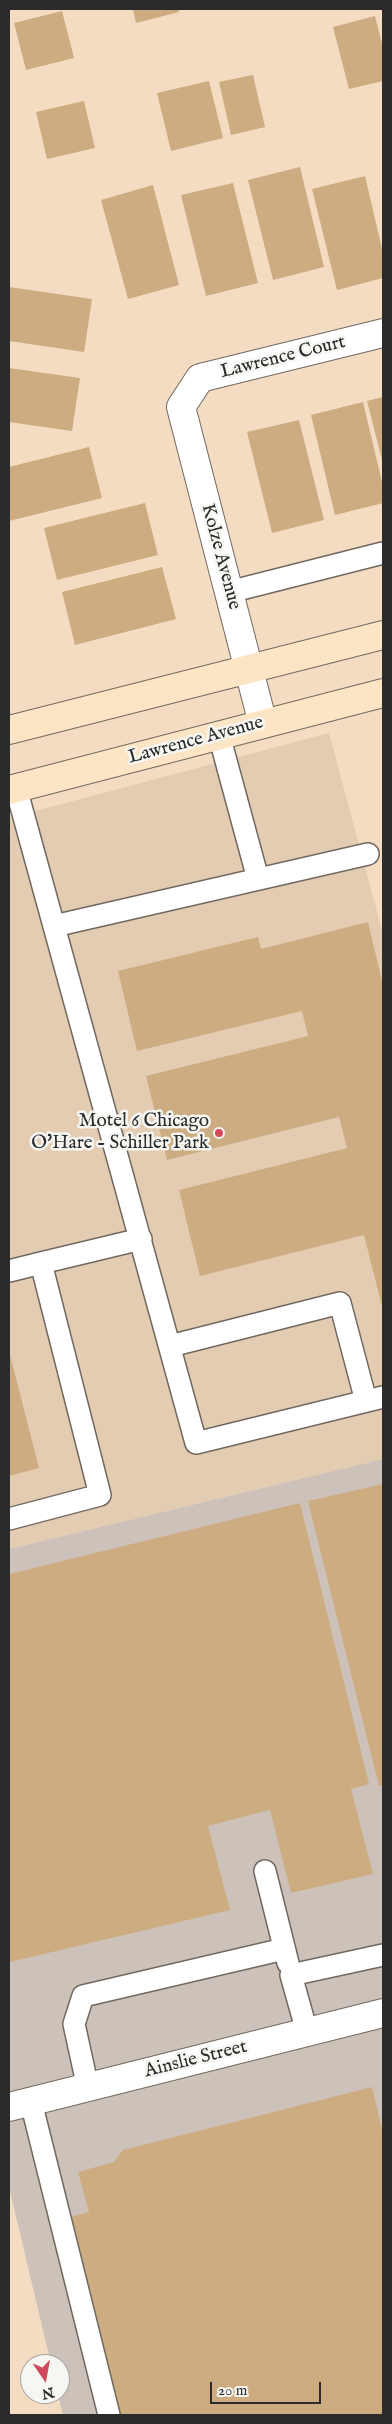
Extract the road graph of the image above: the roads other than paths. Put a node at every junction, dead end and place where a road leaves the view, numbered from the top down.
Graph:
1 (383, 333) edge
2 (191, 393) joint
3 (383, 553) edge
4 (229, 592) junction
5 (383, 635) edge
6 (248, 668) junction
7 (381, 699) edge
8 (263, 724) junction
9 (9, 730) edge
10 (220, 735) junction
11 (13, 789) edge
12 (368, 854) dead end
13 (258, 879) junction
14 (54, 926) junction
15 (140, 1239) junction
16 (41, 1263) junction
17 (9, 1271) edge
18 (170, 1346) junction
19 (375, 1399) edge
20 (9, 1519) edge
21 (265, 1871) dead end
22 (284, 1949) junction
23 (383, 1955) edge
24 (291, 1975) junction
25 (383, 2013) edge
26 (307, 2032) junction
27 (88, 2088) junction
28 (20, 2104) edge
29 (110, 2415) edge

1 - 2 street, Lawrence Court
2 - 4 street, Kolze Avenue
3 - 4 lane
4 - 6 street, Kolze Avenue
5 - 6 main road
6 - 8 street, Kolze Avenue
6 - 9 main road
7 - 8 main road, Lawrence Avenue
8 - 10 main road, Lawrence Avenue
10 - 11 main road, Lawrence Avenue
10 - 13 lane
11 - 14 lane
12 - 13 lane
13 - 14 lane
14 - 15 lane
15 - 16 lane
15 - 18 lane
16 - 17 lane
16 - 20 lane
18 - 19 lane
18 - 19 lane
21 - 22 lane
22 - 24 lane
22 - 27 lane
23 - 24 lane
24 - 26 lane
25 - 26 street, Ainslie Street
26 - 27 street, Ainslie Street
27 - 28 street, Ainslie Street
28 - 29 lane

